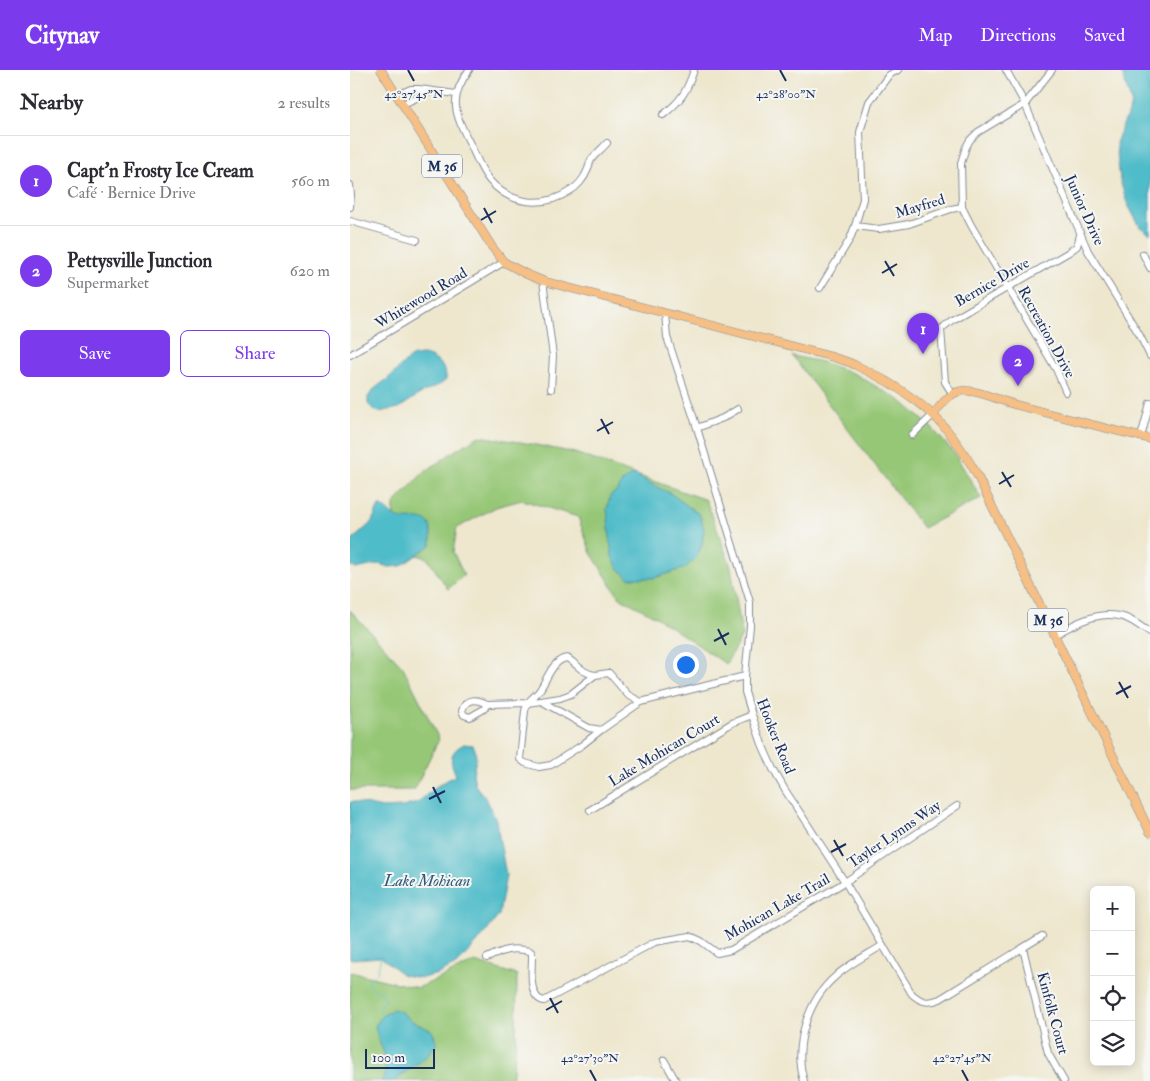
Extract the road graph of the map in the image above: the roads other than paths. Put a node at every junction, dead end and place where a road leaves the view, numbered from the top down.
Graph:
1 (381, 70) edge
2 (469, 70) edge
3 (694, 70) edge
4 (898, 70) edge
5 (1006, 70) edge
6 (1052, 70) edge
7 (431, 91) junction
8 (456, 94) junction
9 (397, 95) junction
10 (403, 104) junction
11 (1025, 104) junction
12 (663, 115) dead end
13 (607, 144) dead end
14 (350, 185) edge
15 (350, 207) edge
16 (962, 207) junction
17 (350, 221) edge
18 (855, 226) junction
19 (1080, 235) junction
20 (417, 240) dead end
21 (1144, 254) dead end
22 (504, 262) junction
23 (1150, 268) edge
24 (543, 281) junction
25 (1008, 287) junction
26 (820, 288) dead end
27 (665, 313) junction
28 (350, 355) edge
29 (1150, 356) edge
30 (551, 389) dead end
31 (1066, 392) dead end
32 (952, 393) junction
33 (1150, 403) edge
34 (738, 409) dead end
35 (933, 415) junction
36 (697, 428) junction
37 (912, 435) dead end
38 (1141, 437) junction
39 (1150, 439) edge
40 (1150, 633) edge
41 (1055, 635) junction
42 (595, 675) junction
43 (745, 676) junction
44 (541, 701) junction
45 (641, 702) junction
46 (527, 703) junction
47 (487, 704) dead end
48 (752, 715) junction
49 (601, 730) junction
50 (957, 806) dead end
51 (590, 810) dead end
52 (1150, 832) edge
53 (845, 882) junction
54 (1042, 936) dead end
55 (883, 945) junction
56 (1023, 948) junction
57 (487, 958) dead end
58 (664, 1060) dead end
59 (676, 1081) edge
60 (804, 1081) edge
61 (1064, 1081) edge

1 - 9 main road, M 36
2 - 8 street
3 - 12 street
4 - 18 street
5 - 11 street, Junior Drive
6 - 11 street
7 - 8 street
7 - 9 street
7 - 10 street
8 - 13 street
9 - 10 main road, M 36
10 - 22 main road, M 36
11 - 16 street
11 - 19 street, Junior Drive
14 - 15 street
16 - 18 street, Mayfred
16 - 25 street, Recreation Drive
17 - 20 street
18 - 26 street
19 - 25 street, Bernice Drive
19 - 29 street, Junior Drive
21 - 23 street
22 - 24 main road, M 36
22 - 28 street, Whitewood Road
24 - 27 main road, M 36
24 - 30 street
25 - 31 street, Recreation Drive
25 - 32 street, Bernice Drive
27 - 35 main road, M 36
27 - 36 street, Hooker Road
32 - 35 main road
32 - 38 main road
33 - 38 street
34 - 36 street
35 - 37 street
35 - 41 main road, M 36
36 - 43 street, Hooker Road
38 - 39 main road
40 - 41 street
41 - 52 main road, M 36
42 - 44 street
42 - 45 street
42 - 46 street
43 - 45 street
43 - 48 street, Hooker Road
44 - 46 street
44 - 49 street
45 - 49 street
46 - 47 street
46 - 49 street
48 - 51 street, Lake Mohican Court
48 - 53 street, Hooker Road
50 - 53 street, Tayler Lynns Way
53 - 55 street, Hooker Road
53 - 57 street, Mohican Lake Trail
54 - 56 street, Hooker Road
55 - 56 street, Hooker Road
55 - 60 street
56 - 61 street, Kinfolk Court
58 - 59 street

